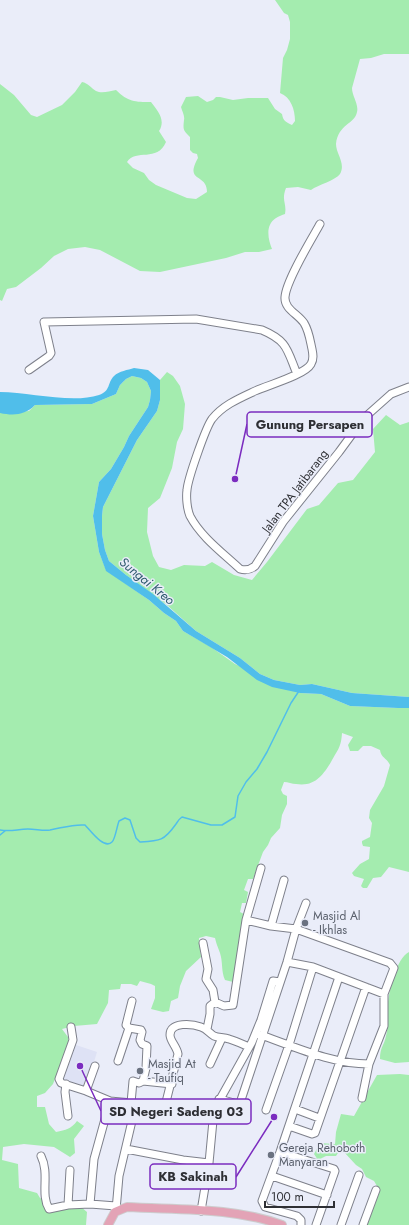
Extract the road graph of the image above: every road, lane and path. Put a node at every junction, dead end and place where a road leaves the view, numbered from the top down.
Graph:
1 (320, 224) dead end
2 (29, 370) dead end
3 (297, 374) junction
4 (409, 388) edge
5 (261, 868) dead end
6 (284, 880) dead end
7 (306, 903) dead end
8 (246, 920) junction
9 (271, 926) junction
10 (296, 928) junction
11 (203, 943) dead end
12 (287, 962) junction
13 (313, 968) junction
14 (339, 977) junction
15 (366, 987) junction
16 (384, 994) junction
17 (132, 1001) dead end
18 (215, 1002) junction
19 (71, 1027) dead end
20 (129, 1028) junction
21 (207, 1030) junction
22 (259, 1034) junction
23 (222, 1038) junction
24 (289, 1045) junction
25 (249, 1047) junction
26 (314, 1053) junction
27 (118, 1061) dead end
28 (340, 1061) junction
29 (210, 1064) dead end
30 (369, 1064) junction
31 (95, 1066) dead end
32 (143, 1081) junction
33 (66, 1084) junction
34 (172, 1084) junction
35 (86, 1091) junction
36 (362, 1098) dead end
37 (219, 1099) junction
38 (110, 1101) junction
39 (133, 1103) junction
40 (165, 1106) junction
41 (266, 1110) dead end
42 (295, 1110) junction
43 (213, 1113) junction
44 (68, 1116) dead end
45 (320, 1118) junction
46 (289, 1126) junction
47 (126, 1149) junction
48 (280, 1152) junction
49 (40, 1156) dead end
50 (209, 1163) junction
51 (70, 1170) dead end
52 (359, 1175) dead end
53 (272, 1176) junction
54 (376, 1190) dead end
55 (327, 1195) junction
56 (90, 1204) junction
57 (68, 1205) junction
58 (116, 1209) junction
59 (201, 1211) junction
60 (108, 1225) edge
61 (282, 1225) edge
62 (301, 1225) edge
63 (316, 1225) edge
64 (341, 1225) edge
65 (363, 1225) edge

1 - 3 street
2 - 3 street
3 - 4 street, Jalan TPA Jatibarang
5 - 8 street
6 - 9 street
7 - 10 street
8 - 9 street
8 - 18 street
9 - 10 street
10 - 12 street
10 - 16 street
11 - 18 street
12 - 13 street
12 - 22 street
13 - 14 street
13 - 24 street
14 - 15 street
14 - 26 street
15 - 16 street
15 - 28 street
16 - 30 street
17 - 20 street
18 - 21 street
19 - 33 street
20 - 27 street
20 - 32 street
21 - 23 street
21 - 34 street
22 - 24 street
22 - 25 street
22 - 37 street
23 - 25 street
23 - 29 street
24 - 26 street
24 - 41 street
25 - 37 street
26 - 28 street
26 - 42 street
28 - 30 street
28 - 45 street
30 - 36 street
31 - 35 street
32 - 34 street
32 - 39 street
33 - 35 street
33 - 44 street
34 - 40 street
35 - 38 street
37 - 43 street
38 - 39 street
38 - 56 street
39 - 40 street
39 - 47 street
40 - 43 street
42 - 45 street
42 - 46 street
43 - 50 street
45 - 46 street
46 - 48 street
47 - 50 street
47 - 58 street
48 - 53 street
48 - 55 street
49 - 57 street
50 - 59 street
51 - 57 street
52 - 64 street
53 - 55 street
53 - 62 street
54 - 65 street
55 - 63 street
56 - 57 street
56 - 58 street
58 - 59 main road
58 - 60 main road
59 - 61 main road

